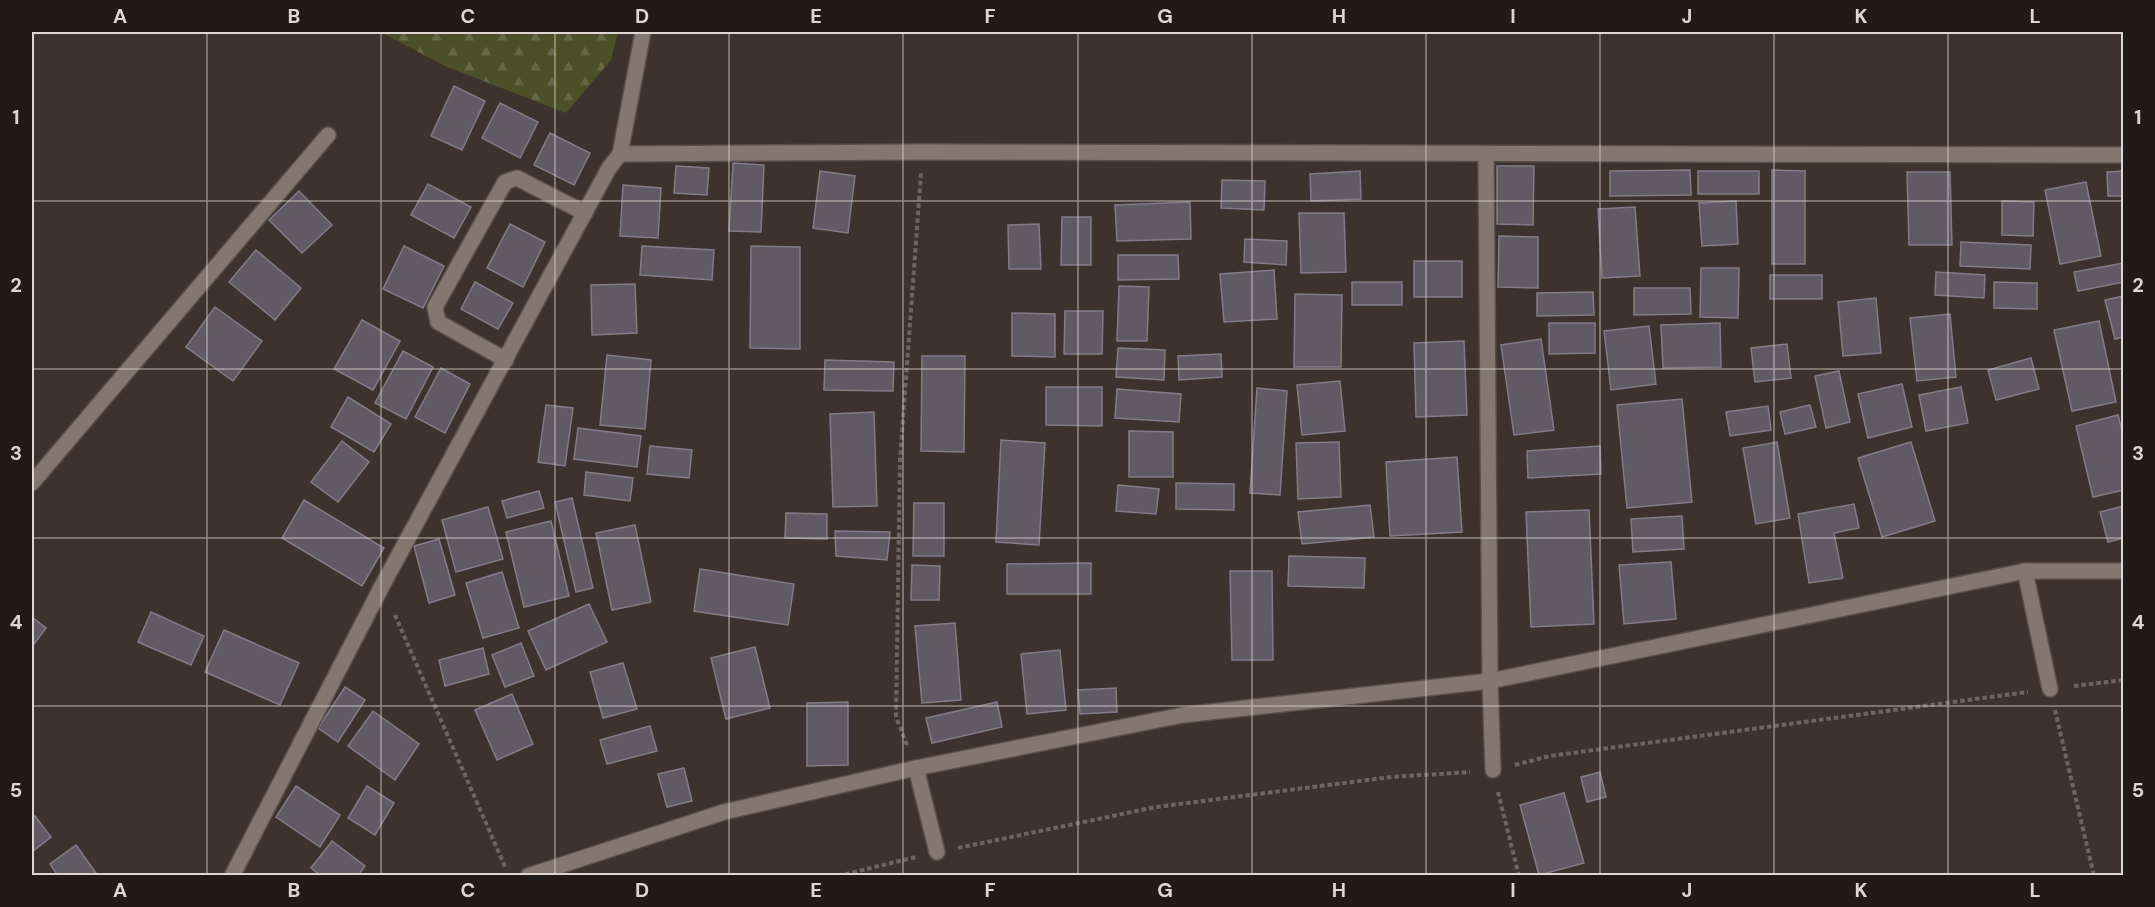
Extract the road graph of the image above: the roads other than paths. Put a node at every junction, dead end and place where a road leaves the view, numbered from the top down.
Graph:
1 (644, 32) edge
2 (328, 135) dead end
3 (620, 154) junction
4 (1486, 155) junction
5 (2124, 155) edge
6 (585, 213) junction
7 (506, 360) junction
8 (32, 483) edge
9 (2025, 571) junction
10 (2124, 571) edge
11 (1490, 681) junction
12 (2050, 689) road end
13 (915, 768) junction
14 (1493, 770) road end
15 (936, 852) dead end
16 (232, 876) edge
17 (528, 876) edge

1 - 3 street
2 - 8 street
3 - 4 street
3 - 6 street
4 - 5 street
4 - 11 street
6 - 7 street
6 - 7 street
7 - 16 street
9 - 10 street
9 - 11 street
9 - 12 street
11 - 13 street
11 - 14 street
13 - 15 street
13 - 17 street

